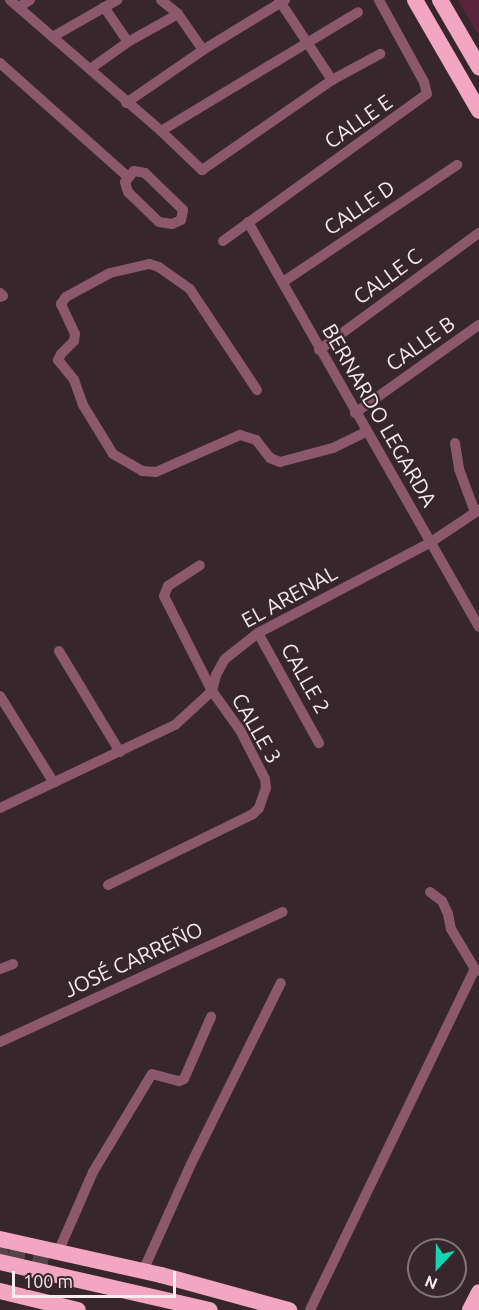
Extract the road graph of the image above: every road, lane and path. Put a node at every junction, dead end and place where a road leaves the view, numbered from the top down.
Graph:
1 (30, 0) edge
2 (117, 0) edge
3 (161, 0) edge
4 (379, 0) edge
5 (415, 0) edge
6 (440, 0) edge
7 (281, 1) edge
8 (15, 4) edge
9 (104, 7) junction
10 (357, 12) dead end
11 (178, 14) junction
12 (54, 36) junction
13 (128, 42) junction
14 (308, 44) junction
15 (203, 50) junction
16 (380, 54) dead end
17 (0, 63) edge
18 (479, 67) edge
19 (90, 69) junction
20 (332, 80) junction
21 (126, 103) junction
22 (479, 111) edge
23 (161, 130) junction
24 (457, 165) dead end
25 (126, 175) junction
26 (248, 222) junction
27 (479, 233) edge
28 (223, 240) dead end
29 (283, 282) junction
30 (479, 325) edge
31 (319, 350) junction
32 (257, 390) dead end
33 (355, 412) junction
34 (366, 432) junction
35 (455, 443) dead end
36 (477, 511) edge
37 (431, 542) junction
38 (200, 565) dead end
39 (479, 627) edge
40 (258, 633) junction
41 (59, 651) dead end
42 (212, 691) junction
43 (0, 696) edge
44 (319, 743) dead end
45 (120, 752) junction
46 (54, 783) junction
47 (0, 808) edge
48 (108, 885) dead end
49 (430, 892) dead end
50 (282, 912) dead end
51 (13, 964) dead end
52 (0, 969) edge
53 (477, 970) edge
54 (281, 983) dead end
55 (211, 1017) dead end
56 (0, 1042) edge
57 (0, 1239) edge
58 (58, 1255) junction
59 (0, 1262) edge
60 (143, 1270) junction
61 (0, 1291) edge
62 (78, 1310) edge
63 (210, 1310) edge
64 (282, 1310) edge
65 (289, 1310) edge
66 (309, 1310) edge

1 - 8 street
2 - 9 street
3 - 11 street
4 - 26 street, CALLE E
5 - 22 highway
6 - 18 highway
7 - 14 street
7 - 15 street
8 - 12 street
9 - 12 street
9 - 13 street
10 - 14 street
11 - 13 street
11 - 15 street
12 - 19 street
13 - 19 street
14 - 20 street
14 - 23 street
15 - 21 street
16 - 20 street
17 - 25 street
19 - 21 street
20 - 23 street
21 - 23 street
24 - 29 street, CALLE D
25 - 25 street
26 - 28 street, CALLE E
26 - 29 street, BERNARDO LEGARDA
27 - 31 street, CALLE C
29 - 31 street, BERNARDO LEGARDA
30 - 33 street, CALLE B
31 - 33 street, BERNARDO LEGARDA
32 - 34 street
33 - 34 street, BERNARDO LEGARDA
34 - 37 street, BERNARDO LEGARDA
35 - 36 street
36 - 37 street, EL ARENAL
37 - 39 street, BERNARDO LEGARDA
37 - 40 street, EL ARENAL
38 - 42 street, CALLE 3
40 - 42 street, EL ARENAL
40 - 44 street, CALLE 2
41 - 45 street
42 - 45 street, EL ARENAL
42 - 48 street, CALLE 3
43 - 46 street
45 - 46 street, EL ARENAL
46 - 47 street, EL ARENAL
49 - 53 street
50 - 56 street, JOSÉ CARREÑO
51 - 52 street
53 - 66 street
54 - 60 street
55 - 58 street
57 - 58 highway
58 - 60 highway
58 - 64 highway
59 - 63 highway
60 - 65 highway
61 - 62 highway

